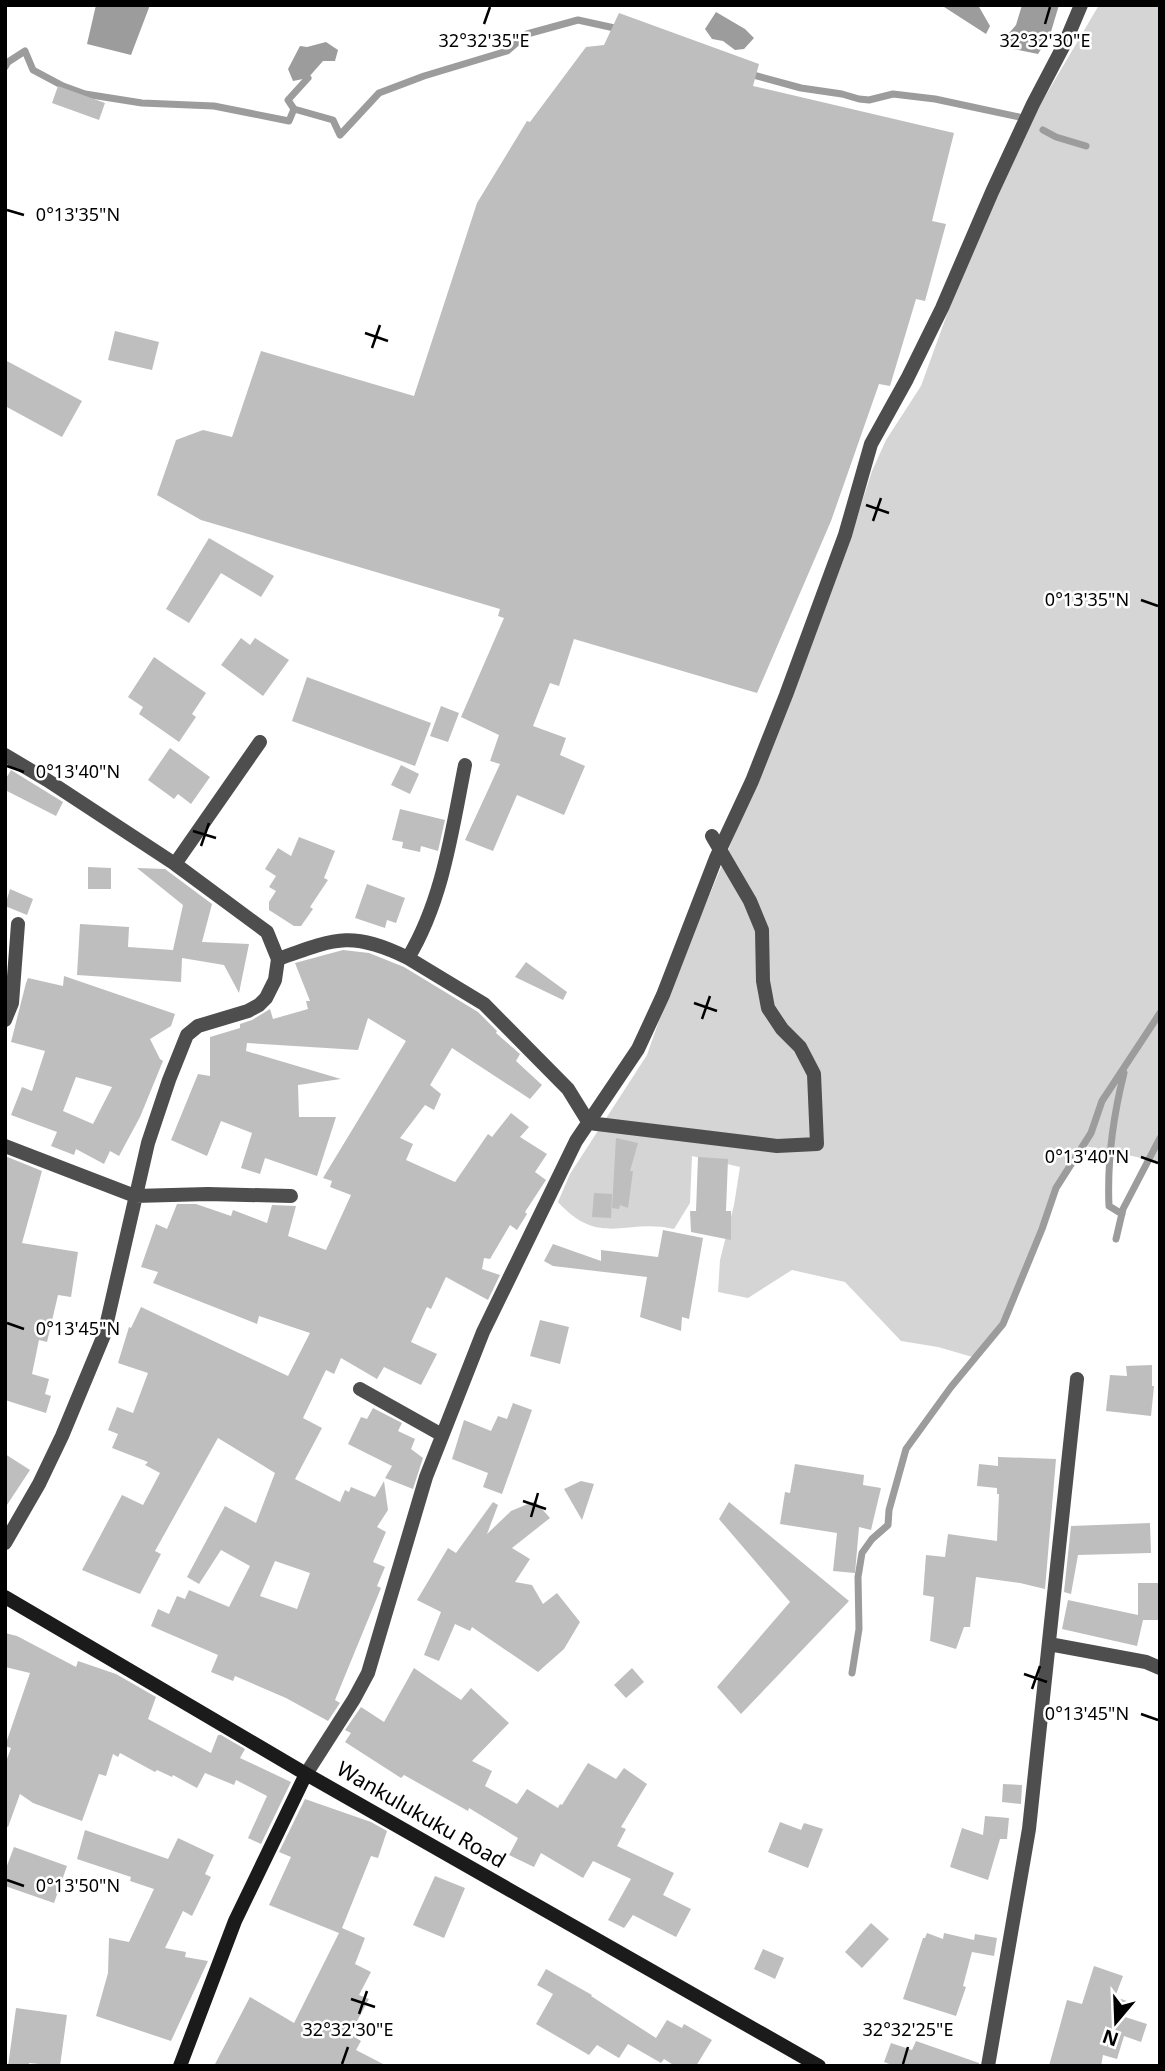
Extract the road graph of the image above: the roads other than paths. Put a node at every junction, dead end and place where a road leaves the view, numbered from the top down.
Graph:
1 (1081, 5) edge
2 (260, 742) dead end
3 (5, 755) edge
4 (465, 765) dead end
5 (712, 836) dead end
6 (720, 851) junction
7 (175, 864) junction
8 (18, 924) dead end
9 (408, 958) junction
10 (278, 959) junction
11 (5, 1020) edge
12 (589, 1123) junction
13 (5, 1146) edge
14 (135, 1196) junction
15 (291, 1196) dead end
16 (1077, 1379) dead end
17 (360, 1389) dead end
18 (442, 1435) junction
19 (5, 1543) edge
20 (5, 1597) edge
21 (1049, 1644) junction
22 (1160, 1668) edge
23 (306, 1774) junction
24 (180, 2066) edge
25 (820, 2066) edge
26 (988, 2066) edge

1 - 6 street
2 - 7 street
3 - 7 street
4 - 9 street
5 - 6 street
6 - 12 street
6 - 12 street
7 - 10 street
8 - 11 street
9 - 10 street
9 - 12 street
10 - 14 street
12 - 18 street
13 - 14 street
14 - 15 street
14 - 19 street
16 - 21 street
17 - 18 street
18 - 23 street
20 - 23 main road, Wankulukuku Road
21 - 22 street
21 - 26 street
23 - 24 main road
23 - 25 main road, Wankulukuku Road

